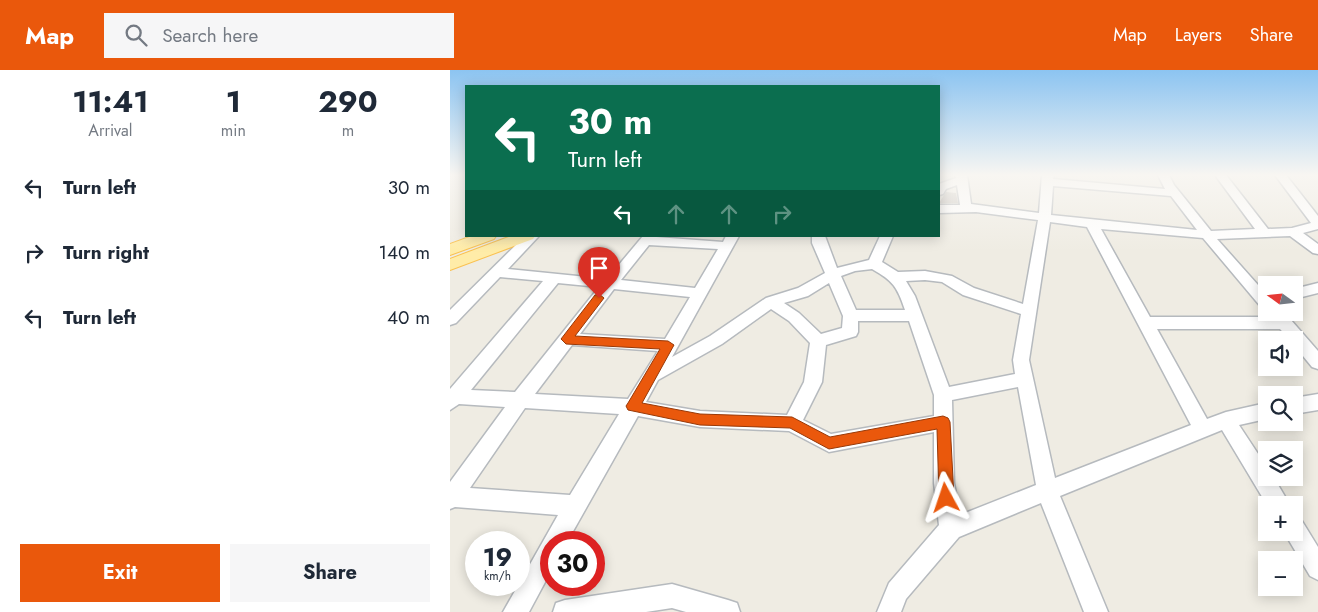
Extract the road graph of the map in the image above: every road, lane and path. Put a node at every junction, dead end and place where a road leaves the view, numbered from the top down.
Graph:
1 (965, 200) edge
2 (1045, 200) edge
3 (1180, 200) edge
4 (1239, 200) edge
5 (1299, 200) edge
6 (966, 208) junction
7 (940, 210) edge
8 (1044, 217) junction
9 (1092, 224) junction
10 (1318, 225) edge
11 (1293, 232) junction
12 (1265, 234) junction
13 (1208, 235) junction
14 (485, 237) edge
15 (524, 237) edge
16 (533, 237) edge
17 (818, 237) edge
18 (888, 237) edge
19 (648, 238) edge
20 (730, 241) edge
21 (450, 250) edge
22 (1318, 250) edge
23 (874, 264) junction
24 (450, 265) edge
25 (496, 272) junction
26 (833, 274) junction
27 (896, 277) junction
28 (554, 278) junction
29 (610, 284) junction
30 (1318, 288) edge
31 (1303, 292) edge
32 (699, 293) junction
33 (1258, 293) edge
34 (771, 302) junction
35 (1258, 310) edge
36 (1030, 312) junction
37 (915, 315) junction
38 (850, 316) junction
39 (450, 319) edge
40 (1282, 321) edge
41 (1145, 323) junction
42 (566, 339) junction
43 (818, 341) junction
44 (668, 345) junction
45 (1318, 362) edge
46 (650, 376) junction
47 (1023, 379) junction
48 (943, 395) junction
49 (452, 398) edge
50 (520, 400) junction
51 (1318, 402) edge
52 (1303, 404) edge
53 (633, 406) junction
54 (1258, 413) edge
55 (1226, 420) junction
56 (943, 422) junction
57 (792, 423) junction
58 (1203, 430) junction
59 (1047, 491) junction
60 (1273, 496) edge
61 (451, 498) edge
62 (576, 506) junction
63 (951, 529) junction
64 (561, 531) edge
65 (1301, 541) edge
66 (540, 568) edge
67 (1318, 568) edge
68 (712, 610) edge
69 (515, 612) edge
70 (567, 612) edge
71 (889, 612) edge
72 (1096, 612) edge

1 - 6 street
2 - 8 street
3 - 13 street
4 - 12 street
5 - 10 street
6 - 7 street
6 - 8 street
8 - 9 street
8 - 36 street
9 - 13 street
9 - 41 street
10 - 11 street
11 - 12 street
11 - 22 street
12 - 13 street
13 - 33 street
14 - 21 main road
15 - 24 main road
16 - 25 street
17 - 26 street
18 - 23 street
19 - 20 street
19 - 29 street
20 - 32 street
23 - 26 street
23 - 27 street
25 - 28 street
25 - 39 street
26 - 34 street
26 - 38 street
27 - 36 street
27 - 37 street
28 - 29 street
28 - 49 street
29 - 32 street
29 - 42 street
30 - 31 street
32 - 44 street
34 - 43 street
34 - 46 street
35 - 41 street
36 - 47 street
37 - 38 street
37 - 48 street
38 - 43 street
40 - 45 street
41 - 58 street
42 - 44 street
42 - 50 street
43 - 57 street
44 - 46 street
46 - 53 street
47 - 48 street
47 - 59 street
48 - 56 street
49 - 50 street
50 - 53 street
50 - 61 street
51 - 52 street
53 - 57 street
53 - 62 street
54 - 55 street
55 - 58 street
55 - 60 street
56 - 57 street
56 - 63 street
58 - 59 street
59 - 63 street
59 - 72 street
61 - 62 street
62 - 64 street
63 - 71 street
65 - 67 street
66 - 69 street
68 - 70 street

